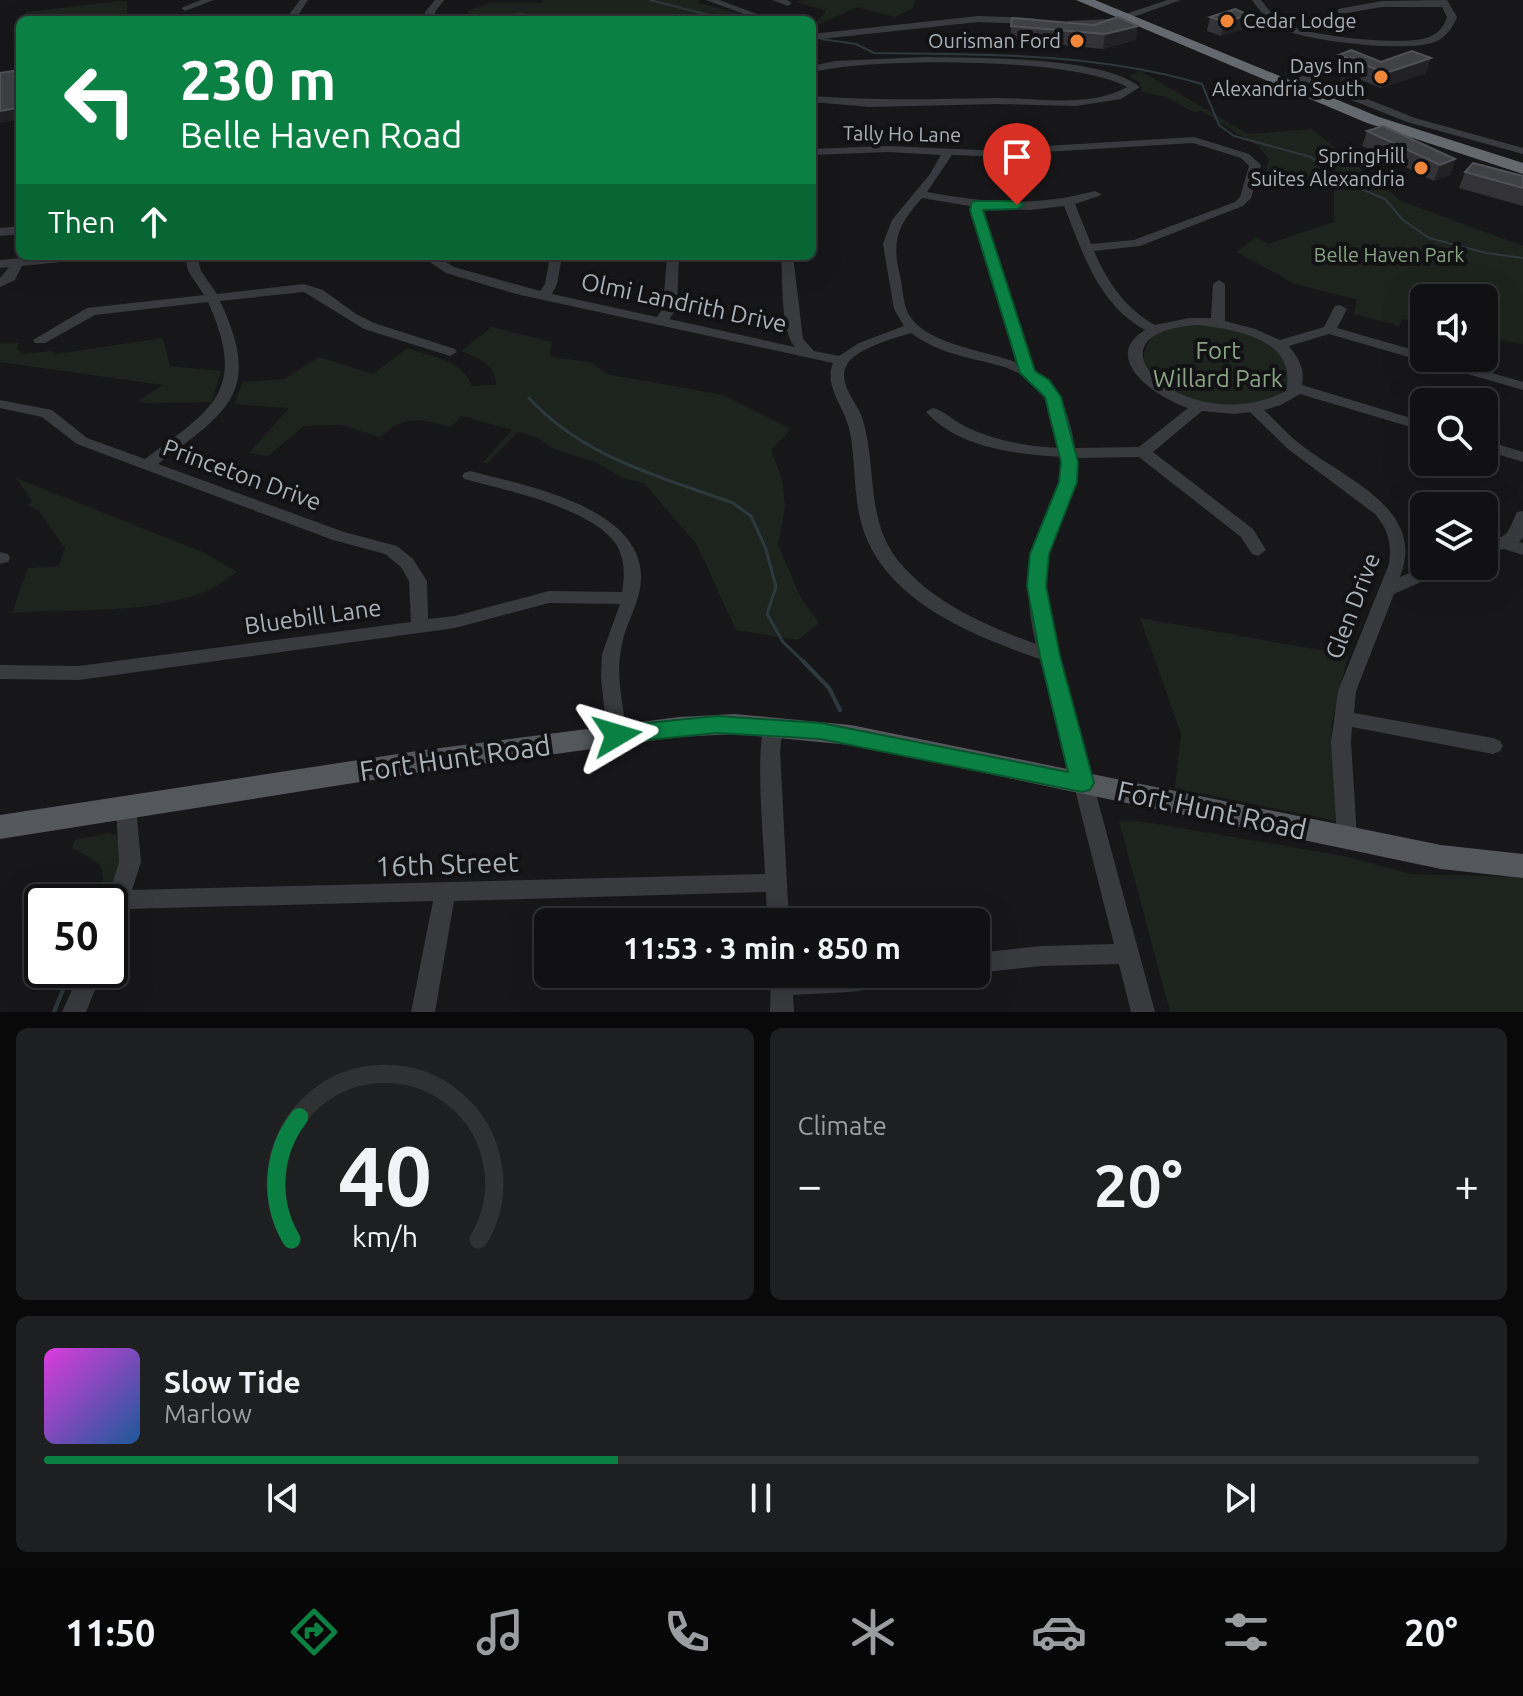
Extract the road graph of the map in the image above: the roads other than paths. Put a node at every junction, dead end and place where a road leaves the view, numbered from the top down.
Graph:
1 (210, 0) edge
2 (710, 0) edge
3 (776, 0) edge
4 (1083, 0) edge
5 (1102, 0) edge
6 (1177, 0) edge
7 (1256, 0) edge
8 (1444, 2) edge
9 (788, 3) dead end
10 (185, 8) dead end
11 (1341, 11) dead end
12 (755, 15) dead end
13 (1132, 16) junction
14 (816, 37) edge
15 (816, 68) edge
16 (1299, 81) junction
17 (816, 99) edge
18 (1523, 151) edge
19 (816, 152) edge
20 (947, 153) junction
21 (1521, 167) edge
22 (920, 194) junction
23 (1095, 194) dead end
24 (1069, 204) junction
25 (976, 205) junction
26 (1088, 248) junction
27 (44, 260) edge
28 (192, 260) edge
29 (434, 260) edge
30 (555, 260) edge
31 (673, 260) edge
32 (787, 260) edge
33 (17, 263) junction
34 (0, 264) edge
35 (0, 283) edge
36 (1219, 284) dead end
37 (544, 296) junction
38 (213, 298) junction
39 (1340, 309) dead end
40 (662, 320) junction
41 (1218, 323) junction
42 (912, 328) junction
43 (1154, 330) junction
44 (1329, 330) junction
45 (40, 340) dead end
46 (1279, 345) junction
47 (450, 352) dead end
48 (809, 353) junction
49 (1410, 354) edge
50 (842, 361) junction
51 (1474, 372) edge
52 (1028, 373) junction
53 (1523, 386) edge
54 (1296, 388) junction
55 (0, 404) edge
56 (1199, 406) junction
57 (1255, 409) junction
58 (933, 412) dead end
59 (1410, 423) edge
60 (1498, 449) edge
61 (1067, 451) junction
62 (1143, 452) junction
63 (1523, 457) edge
64 (146, 465) junction
65 (470, 476) dead end
66 (1523, 516) edge
67 (1515, 546) edge
68 (1258, 550) dead end
69 (1399, 554) junction
70 (1410, 558) edge
71 (1410, 578) edge
72 (1387, 590) junction
73 (630, 598) junction
74 (420, 627) junction
75 (1050, 656) junction
76 (0, 672) edge
77 (1343, 718) junction
78 (773, 727) junction
79 (617, 735) junction
80 (1493, 746) dead end
81 (1082, 783) junction
82 (126, 807) junction
83 (0, 827) edge
84 (1347, 838) junction
85 (1523, 866) edge
86 (777, 883) junction
87 (124, 884) edge
88 (445, 892) junction
89 (128, 900) edge
90 (778, 908) edge
91 (1128, 954) junction
92 (990, 961) edge
93 (84, 988) edge
94 (781, 988) edge
95 (74, 1012) edge
96 (423, 1012) edge
97 (782, 1012) edge
98 (1143, 1012) edge

1 - 10 street
2 - 12 street
3 - 9 street
4 - 13 highway
5 - 13 highway
6 - 13 street
7 - 8 street
8 - 11 street
13 - 14 street
13 - 16 highway
13 - 21 highway
15 - 17 street
16 - 18 street
16 - 21 highway
19 - 20 street, Tally Ho Lane
20 - 22 street
20 - 26 street, Tally Ho Lane
22 - 25 street
22 - 42 street
23 - 24 street
24 - 25 street
24 - 26 street
25 - 52 street
26 - 43 street
27 - 33 street
28 - 38 street
29 - 37 street, Olmi Landrith Drive
30 - 37 street
31 - 40 street
32 - 48 street
33 - 34 street
33 - 35 street
36 - 41 street
37 - 40 street, Olmi Landrith Drive
38 - 45 street
38 - 47 street
38 - 64 street
39 - 44 street
40 - 48 street, Olmi Landrith Drive
41 - 43 street
41 - 46 street
42 - 50 street
42 - 52 street
43 - 56 street
44 - 46 street
44 - 49 street
46 - 54 street
48 - 50 street, Olmi Landrith Drive
50 - 75 street
51 - 53 street
52 - 61 street
54 - 57 street
54 - 59 street
55 - 64 street, Princeton Drive
56 - 57 street
56 - 62 street
57 - 69 street, Glen Drive
58 - 61 street
60 - 63 street
61 - 62 street
61 - 75 street
62 - 68 street
64 - 74 street, Princeton Drive
65 - 73 street
66 - 67 street
69 - 70 street
69 - 72 street, Glen Drive
71 - 72 street
72 - 77 street, Glen Drive
73 - 74 street, Bluebill Lane
73 - 79 street
74 - 76 street, Bluebill Lane
75 - 81 street
77 - 80 street
77 - 84 street, Glen Drive
78 - 79 main road, Fort Hunt Road
78 - 81 main road, Fort Hunt Road
78 - 86 street
79 - 82 main road, Fort Hunt Road
81 - 84 main road, Fort Hunt Road
81 - 91 street
82 - 83 main road, Fort Hunt Road
82 - 87 street
84 - 85 main road, Fort Hunt Road
86 - 88 street, 16th Street
86 - 90 street
88 - 89 street, 16th Street
88 - 96 street
91 - 92 street
91 - 98 street
93 - 95 street
94 - 97 street

